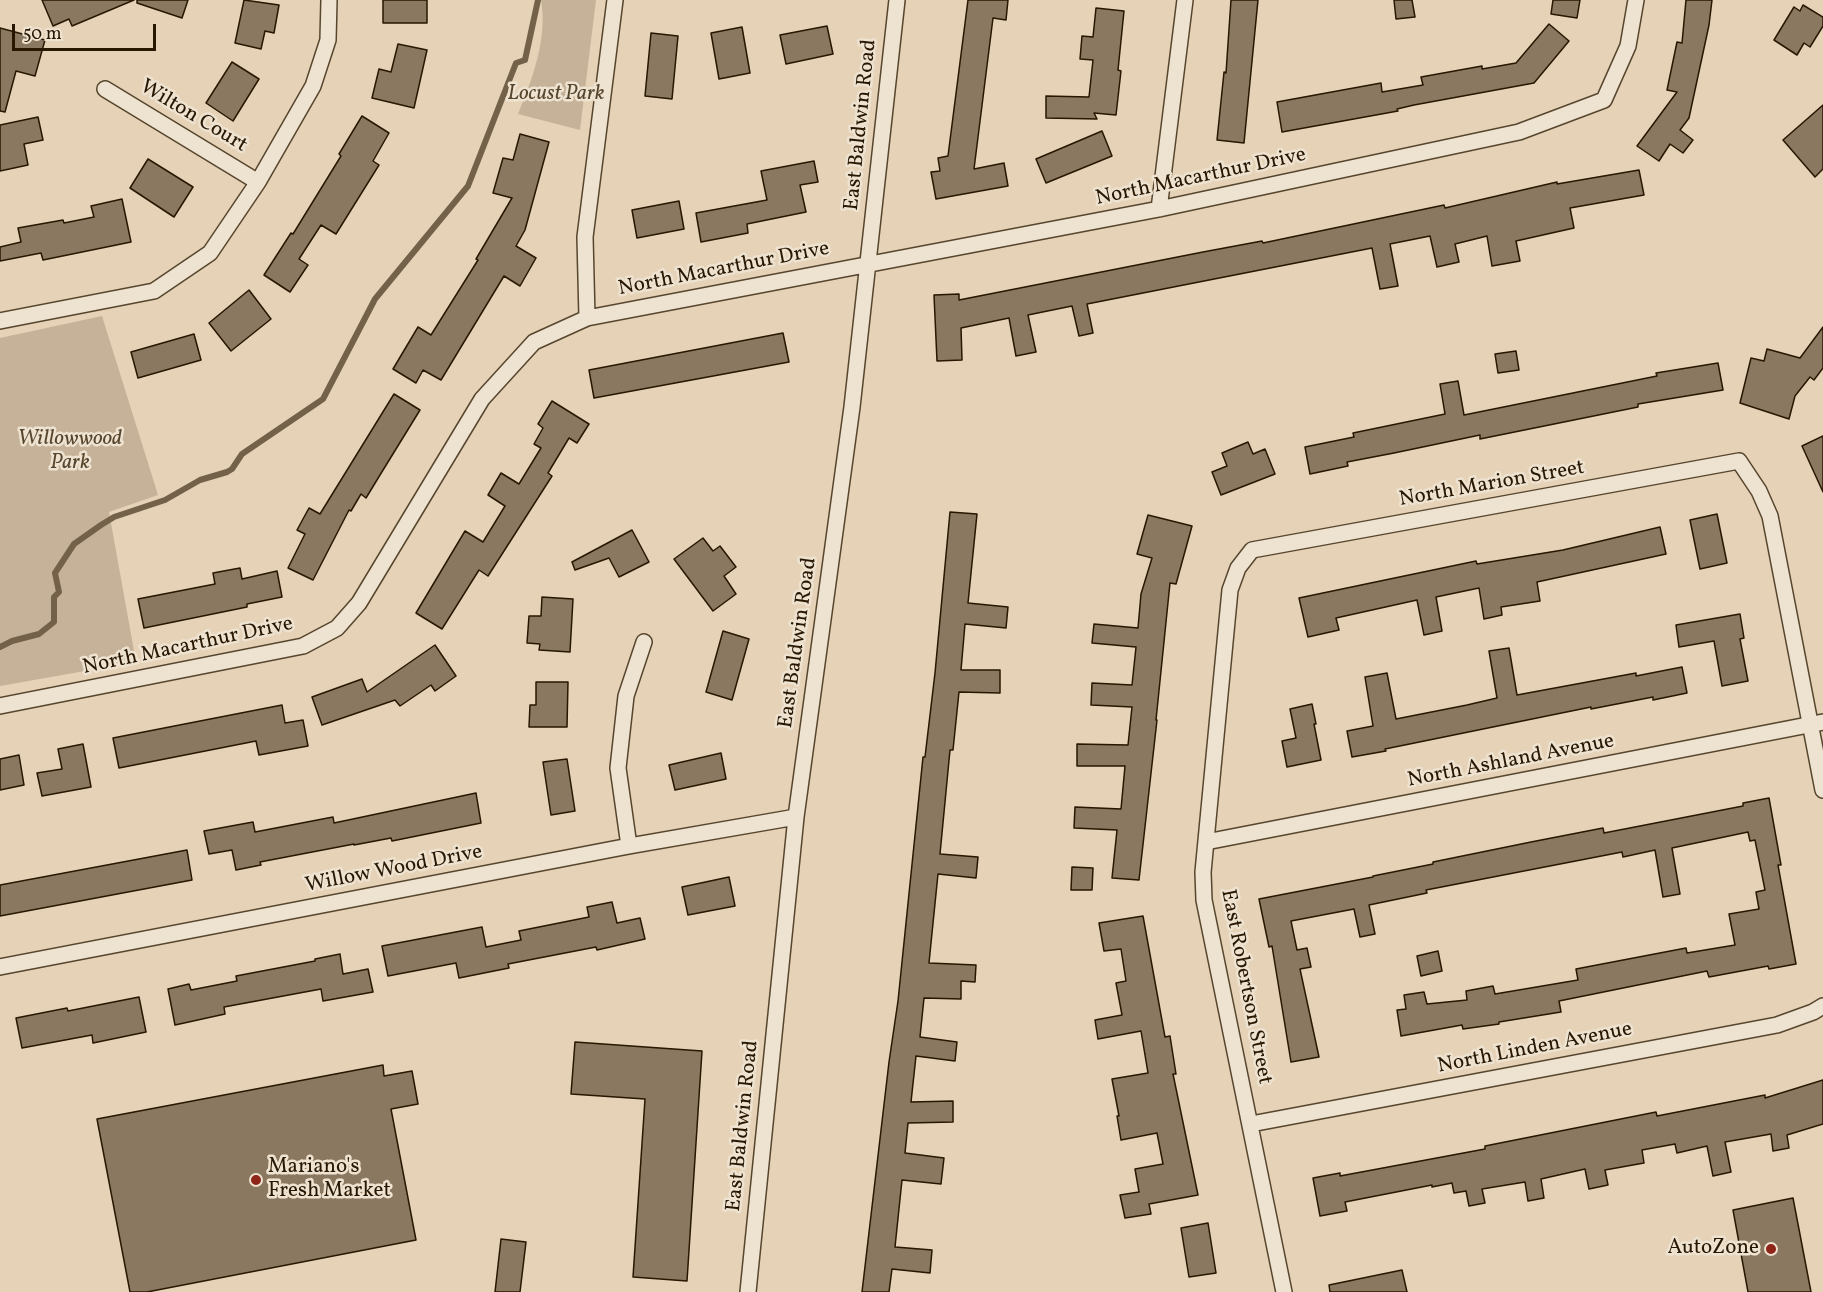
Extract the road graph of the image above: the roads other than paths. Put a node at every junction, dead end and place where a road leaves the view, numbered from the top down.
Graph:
1 (329, 0) edge
2 (615, 0) edge
3 (897, 0) edge
4 (1185, 0) edge
5 (1636, 0) edge
6 (105, 89) dead end
7 (258, 182) junction
8 (1159, 209) junction
9 (868, 264) junction
10 (587, 318) junction
11 (0, 321) edge
12 (1252, 550) joint
13 (644, 642) dead end
14 (0, 706) edge
15 (1816, 724) edge
16 (1823, 790) edge
17 (796, 817) junction
18 (1206, 842) junction
19 (629, 846) junction
20 (0, 967) edge
21 (1823, 1006) edge
22 (1251, 1124) junction
23 (748, 1292) edge
24 (1284, 1292) edge

1 - 7 street
2 - 10 street
3 - 9 street, East Baldwin Road
4 - 8 street
5 - 8 street, North Macarthur Drive
6 - 7 street, Wilton Court
7 - 11 street
8 - 9 street, North Macarthur Drive
9 - 10 street, North Macarthur Drive
9 - 17 street, East Baldwin Road
10 - 14 street, North Macarthur Drive
12 - 15 street, North Marion Street
12 - 18 street, East Robertson Street
13 - 19 street
15 - 16 street
15 - 18 street, North Ashland Avenue
17 - 19 street, Willow Wood Drive
17 - 23 street, East Baldwin Road
18 - 22 street, East Robertson Street
19 - 20 street, Willow Wood Drive
21 - 22 street, North Linden Avenue
22 - 24 street, East Robertson Street

